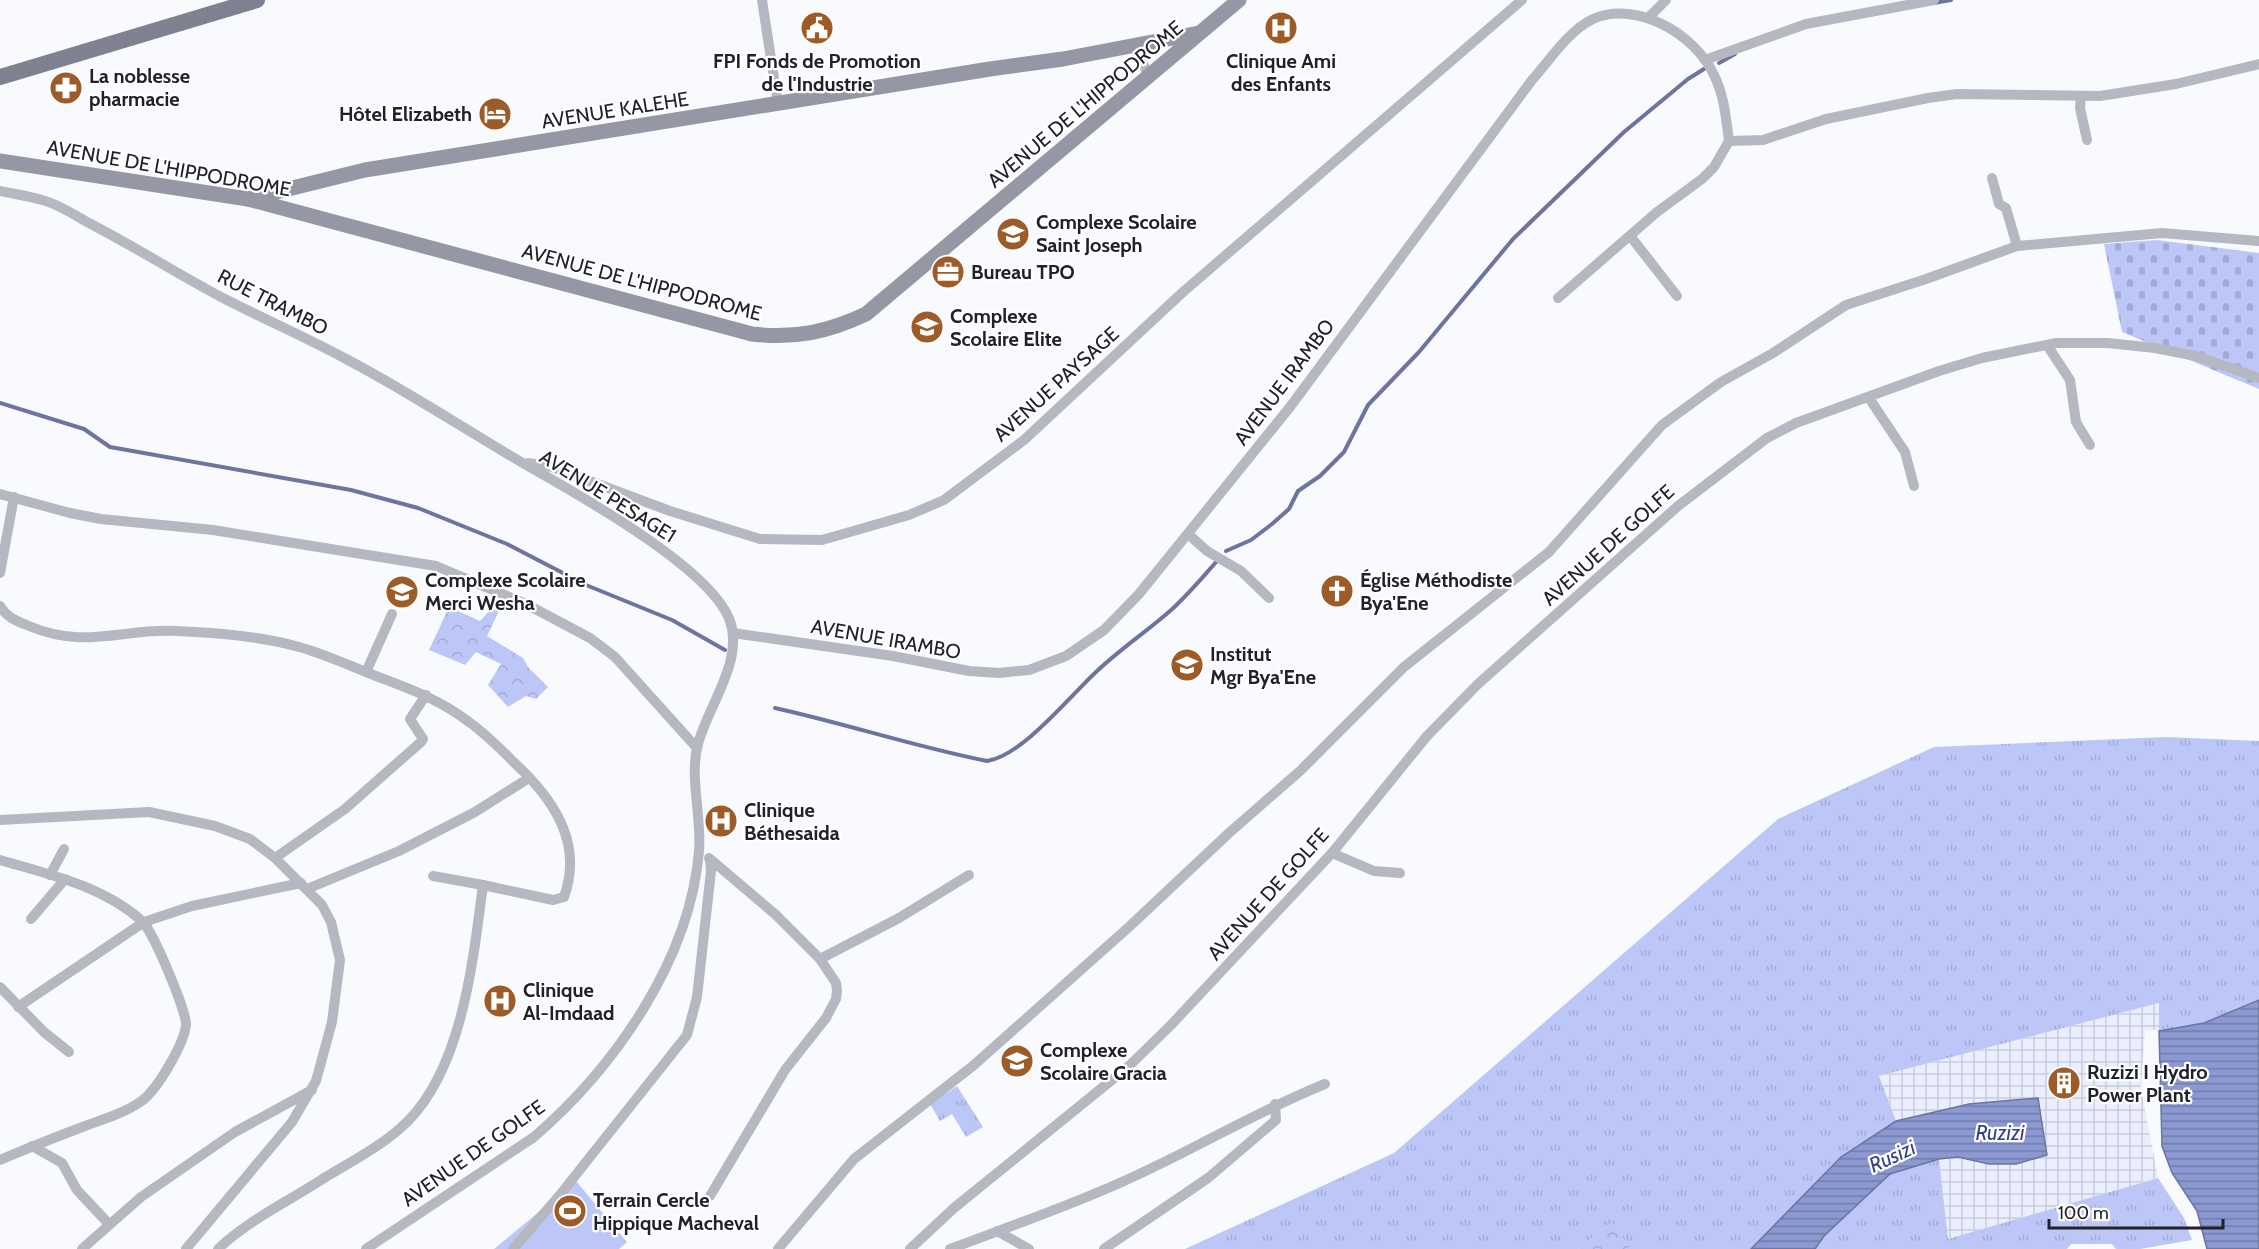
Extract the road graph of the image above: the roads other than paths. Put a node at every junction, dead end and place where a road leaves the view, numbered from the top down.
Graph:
1 (256, 0) edge
2 (762, 0) edge
3 (1239, 0) edge
4 (1522, 0) edge
5 (1666, 0) edge
6 (1934, 0) edge
7 (1880, 5) edge
8 (1649, 17) junction
9 (1203, 32) junction
10 (1135, 46) junction
11 (1705, 60) junction
12 (2259, 64) edge
13 (0, 77) edge
14 (1149, 77) junction
15 (2081, 97) junction
16 (778, 104) junction
17 (2087, 140) dead end
18 (1729, 141) junction
19 (0, 161) edge
20 (1992, 178) dead end
21 (0, 191) edge
22 (248, 199) junction
23 (1631, 237) junction
24 (2259, 241) edge
25 (2017, 246) junction
26 (1677, 296) dead end
27 (1558, 298) dead end
28 (2047, 345) junction
29 (2259, 378) edge
30 (1869, 398) junction
31 (2090, 445) dead end
32 (521, 462) junction
33 (1914, 486) dead end
34 (0, 494) edge
35 (14, 497) junction
36 (1188, 534) junction
37 (0, 573) edge
38 (1269, 598) dead end
39 (0, 606) edge
40 (392, 614) dead end
41 (732, 633) junction
42 (366, 672) junction
43 (426, 695) junction
44 (696, 747) junction
45 (529, 778) junction
46 (0, 820) edge
47 (700, 846) junction
48 (64, 849) dead end
49 (1332, 853) junction
50 (275, 858) junction
51 (0, 860) edge
52 (710, 860) junction
53 (1400, 873) dead end
54 (50, 875) junction
55 (969, 875) dead end
56 (433, 876) dead end
57 (65, 879) junction
58 (483, 885) junction
59 (304, 886) junction
60 (31, 919) dead end
61 (144, 922) junction
62 (820, 959) junction
63 (0, 987) edge
64 (18, 1007) junction
65 (69, 1052) dead end
66 (1325, 1084) dead end
67 (312, 1090) junction
68 (1275, 1104) junction
69 (32, 1146) junction
70 (0, 1160) edge
71 (710, 1196) dead end
72 (108, 1223) junction
73 (997, 1231) junction
74 (82, 1249) edge
75 (186, 1249) edge
76 (218, 1249) edge
77 (366, 1249) edge
78 (513, 1249) edge
79 (778, 1249) edge
80 (910, 1249) edge
81 (950, 1249) edge
82 (1029, 1249) edge
83 (1104, 1249) edge

1 - 13 main road
2 - 16 street
3 - 9 street, AVENUE DE L'HIPPODROME
4 - 32 street, AVENUE PAYSAGE
5 - 8 street
6 - 7 street
7 - 11 street
8 - 11 street, AVENUE IRAMBO
8 - 36 street, AVENUE IRAMBO
9 - 10 street, AVENUE KALEHE
9 - 14 street, AVENUE DE L'HIPPODROME
10 - 14 street
10 - 16 street, AVENUE KALEHE
11 - 18 street, AVENUE IRAMBO
12 - 15 street
14 - 22 street, AVENUE DE L'HIPPODROME
15 - 17 street
15 - 18 street
16 - 22 street, AVENUE KALEHE
18 - 23 street
19 - 22 street, AVENUE DE L'HIPPODROME
20 - 25 street
21 - 32 street, RUE TRAMBO
23 - 26 street
23 - 27 street
24 - 25 street
25 - 79 street
28 - 29 street, AVENUE DE GOLFE
28 - 30 street, AVENUE DE GOLFE
28 - 31 street
30 - 33 street
30 - 49 street, AVENUE DE GOLFE
32 - 41 street, AVENUE PESAGE1
34 - 35 street
35 - 37 street
35 - 44 street
36 - 38 street
36 - 41 street, AVENUE IRAMBO
39 - 42 street
40 - 42 street
41 - 44 street, AVENUE PESAGE1
42 - 43 street
43 - 45 street
43 - 50 street
44 - 47 street, AVENUE DE GOLFE
45 - 58 street
45 - 59 street
46 - 50 street
47 - 52 street
47 - 77 street, AVENUE DE GOLFE
48 - 54 street
49 - 53 street
49 - 80 street, AVENUE DE GOLFE
50 - 59 street
51 - 54 street
52 - 62 street
52 - 78 street
54 - 57 street
55 - 62 street
56 - 58 street
57 - 60 street
57 - 61 street
58 - 76 street
59 - 61 street
59 - 67 street
61 - 64 street
61 - 69 street
62 - 71 street
63 - 64 street
64 - 65 street
66 - 68 street
67 - 72 street
67 - 75 street
68 - 73 street
68 - 83 street
69 - 70 street
69 - 72 street
72 - 74 street
73 - 81 street
73 - 82 street

